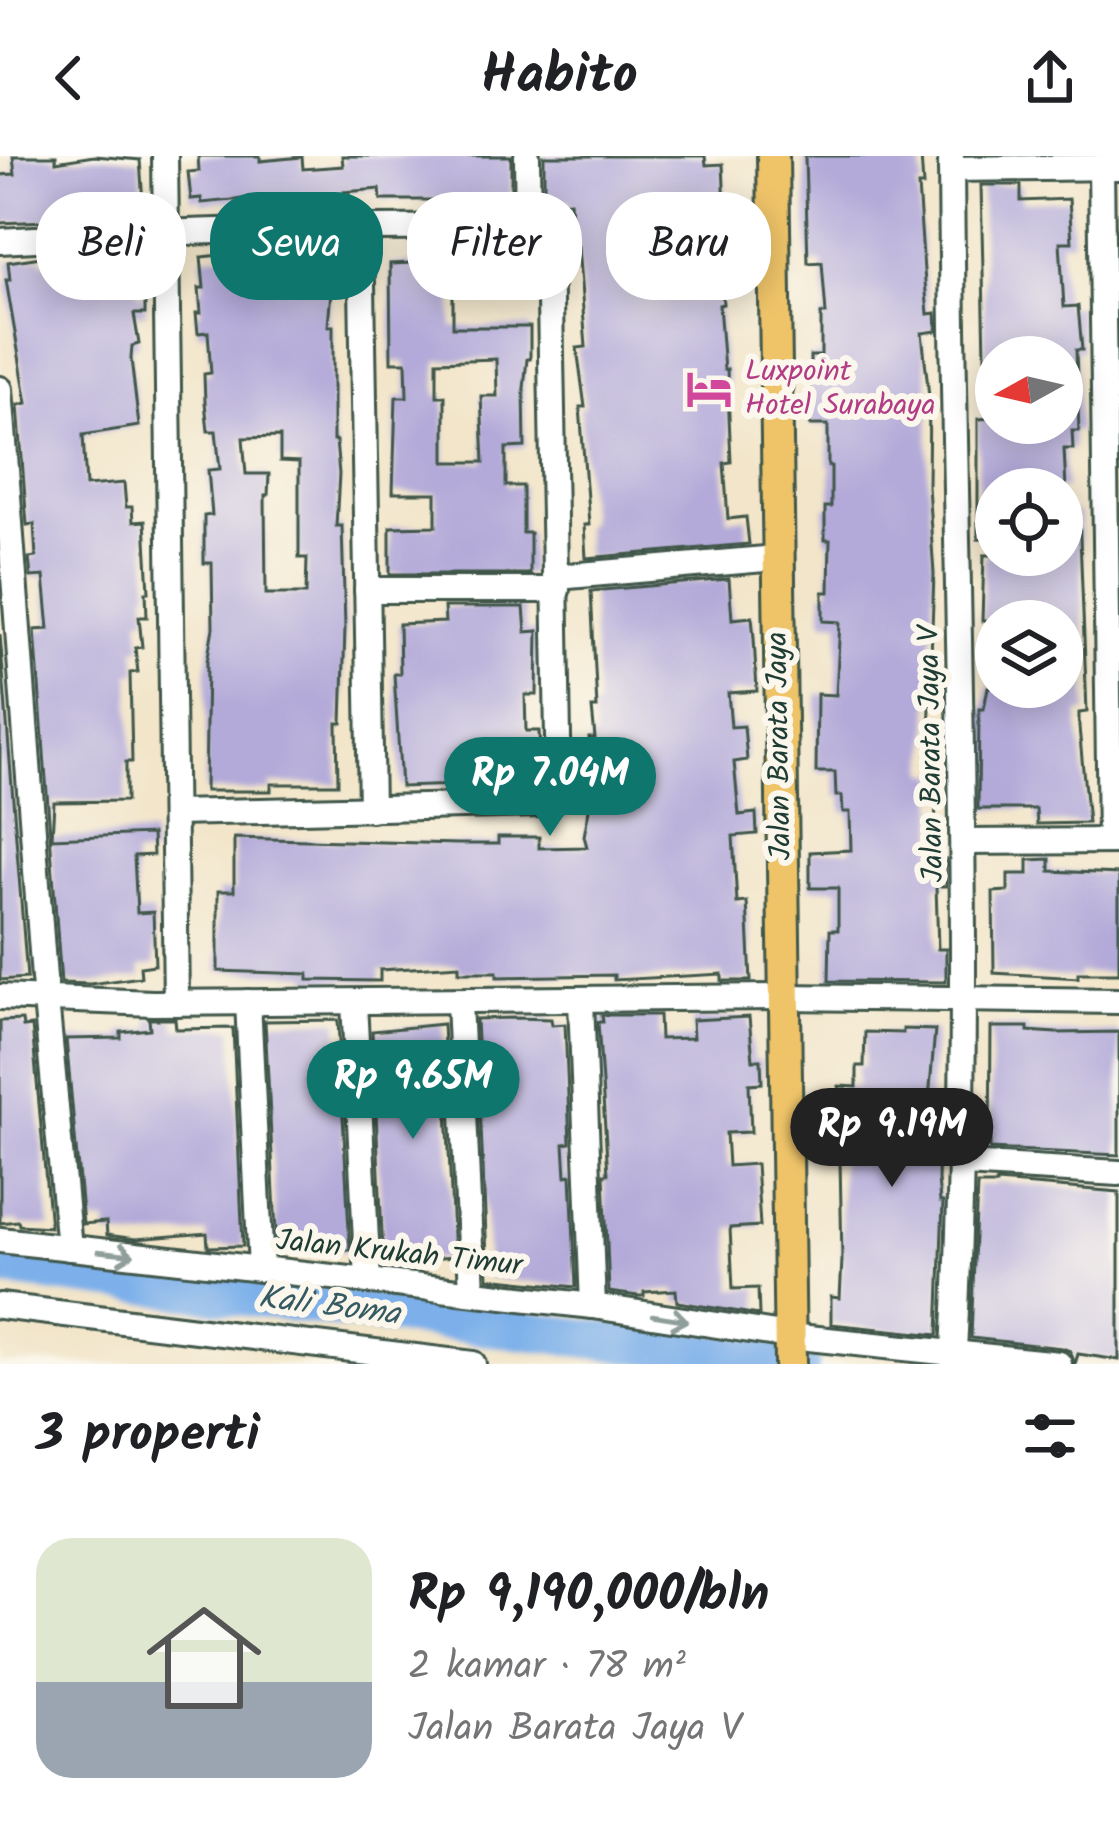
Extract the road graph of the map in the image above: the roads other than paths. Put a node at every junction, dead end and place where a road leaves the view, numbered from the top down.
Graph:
1 (165, 156) edge
2 (527, 156) edge
3 (772, 156) edge
4 (951, 162) edge
5 (1110, 167) edge
6 (166, 192) edge
7 (528, 192) edge
8 (36, 239) edge
9 (0, 242) edge
10 (169, 300) edge
11 (362, 300) edge
12 (550, 300) edge
13 (0, 389) edge
14 (777, 558) junction
15 (557, 584) junction
16 (367, 590) junction
17 (26, 744) junction
18 (0, 748) edge
19 (370, 809) junction
20 (175, 813) junction
21 (1114, 841) edge
22 (963, 842) junction
23 (0, 997) edge
24 (784, 998) junction
25 (45, 999) junction
26 (581, 1001) junction
27 (965, 1001) junction
28 (1119, 1001) edge
29 (248, 1002) junction
30 (459, 1002) junction
31 (176, 1003) junction
32 (354, 1003) junction
33 (964, 1164) junction
34 (1119, 1173) edge
35 (0, 1240) edge
36 (69, 1248) junction
37 (261, 1269) junction
38 (368, 1281) junction
39 (472, 1292) junction
40 (0, 1306) edge
41 (593, 1306) junction
42 (790, 1350) edge
43 (954, 1351) junction
44 (473, 1364) edge
45 (1059, 1364) edge

1 - 6 street
2 - 7 street
3 - 14 main road, Jalan Barata Jaya
4 - 5 street
4 - 22 street, Jalan Barata Jaya V
5 - 21 street
8 - 9 street
10 - 20 street
11 - 16 street
12 - 15 street
13 - 17 street
14 - 15 street
14 - 24 main road, Jalan Barata Jaya
15 - 16 street
15 - 19 street
16 - 19 street
17 - 18 street
17 - 25 street
19 - 20 street
20 - 31 street
21 - 22 street
22 - 27 street, Jalan Barata Jaya V
23 - 25 street
24 - 26 street
24 - 27 street
24 - 42 main road, Jalan Barata Jaya
25 - 31 street
25 - 36 street
26 - 30 street
26 - 41 street
27 - 28 street
27 - 33 street, Jalan Barata Jaya V
29 - 31 street
29 - 32 street
29 - 37 street
30 - 32 street
30 - 39 street
32 - 38 street
33 - 34 street
33 - 43 street, Jalan Barata Jaya V
35 - 36 street, Jalan Krukah Timur
36 -> 37 street, Jalan Krukah Timur
37 - 38 street, Jalan Krukah Timur
38 - 39 street, Jalan Krukah Timur
39 - 41 street, Jalan Krukah Timur
40 - 44 street
41 -> 42 street, Jalan Krukah Timur
42 - 43 street, Jalan Krukah Timur
43 - 45 street, Jalan Krukah Timur

